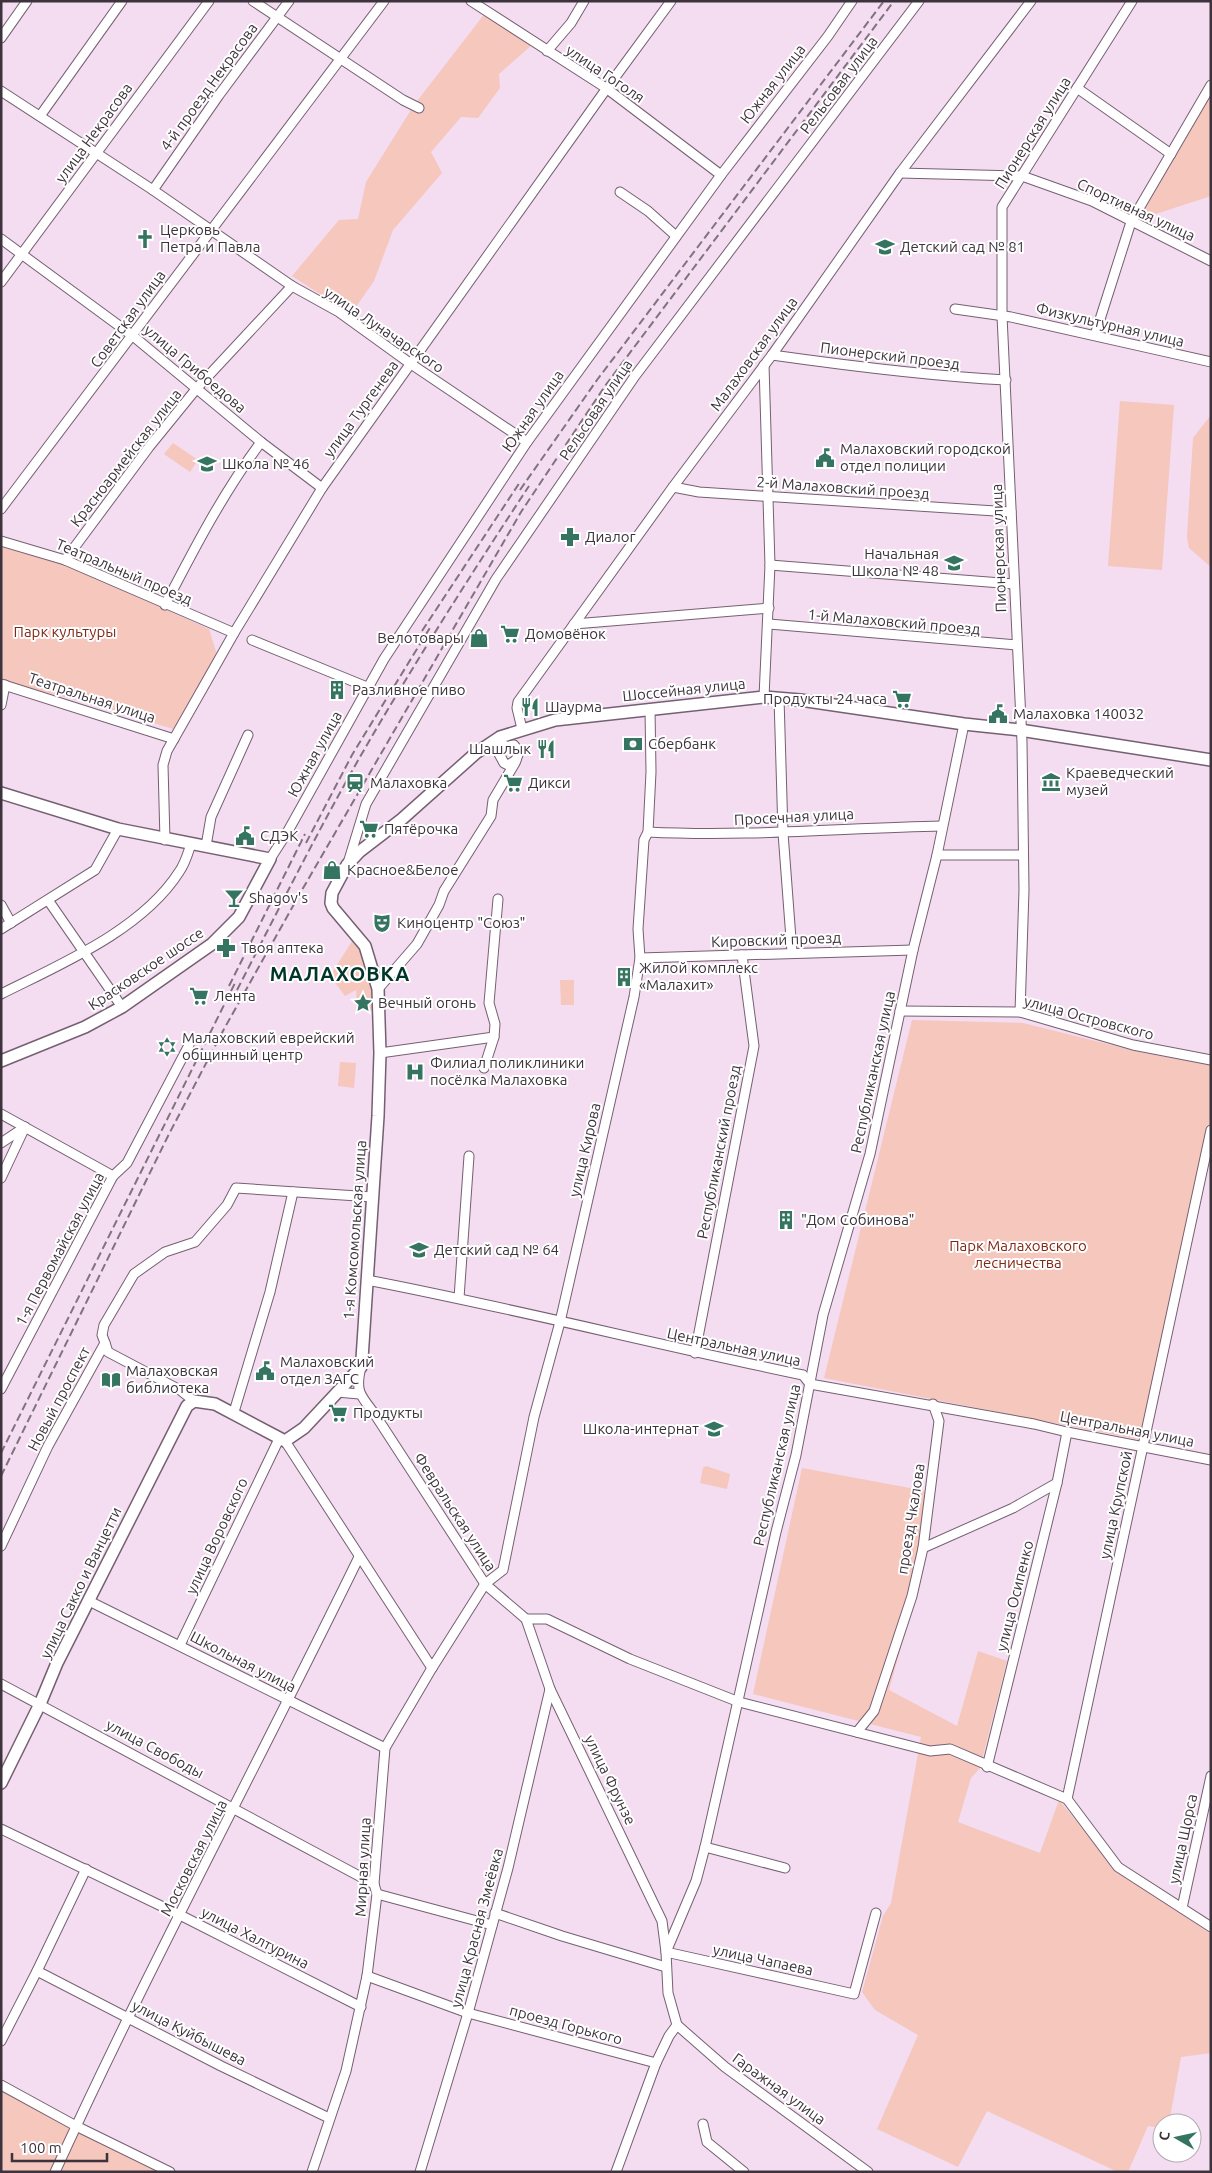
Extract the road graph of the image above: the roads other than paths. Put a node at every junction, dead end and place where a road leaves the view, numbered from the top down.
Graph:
1 (27, 1) edge
2 (122, 1) edge
3 (209, 1) edge
4 (253, 1) edge
5 (289, 1) edge
6 (384, 1) edge
7 (470, 1) edge
8 (584, 1) edge
9 (672, 1) edge
10 (852, 1) edge
11 (918, 1) edge
12 (1031, 1) edge
13 (1132, 1) edge
14 (276, 17) junction
15 (1, 38) edge
16 (547, 51) junction
17 (340, 57) junction
18 (1211, 85) edge
19 (606, 88) junction
20 (1077, 88) junction
21 (1, 91) edge
22 (419, 108) dead end
23 (40, 116) junction
24 (95, 154) junction
25 (1171, 154) junction
26 (900, 173) junction
27 (720, 174) junction
28 (1022, 176) junction
29 (153, 190) junction
30 (620, 192) dead end
31 (1131, 222) junction
32 (211, 229) junction
33 (676, 236) junction
34 (1, 239) edge
35 (22, 255) junction
36 (1211, 261) edge
37 (1, 282) edge
38 (292, 286) junction
39 (954, 309) dead end
40 (1002, 316) junction
41 (1095, 335) junction
42 (133, 336) junction
43 (772, 354) junction
44 (1211, 362) edge
45 (411, 364) junction
46 (764, 365) junction
47 (1006, 380) junction
48 (198, 388) junction
49 (261, 442) junction
50 (527, 442) junction
51 (673, 487) junction
52 (322, 488) junction
53 (767, 497) junction
54 (1, 509) edge
55 (1011, 512) junction
56 (1, 541) edge
57 (65, 560) junction
58 (770, 565) junction
59 (1014, 584) junction
60 (165, 605) junction
61 (769, 608) junction
62 (574, 624) junction
63 (769, 624) junction
64 (234, 633) junction
65 (252, 640) dead end
66 (1017, 645) junction
67 (3, 684) edge
68 (367, 687) junction
69 (764, 697) junction
70 (779, 698) junction
71 (1, 705) edge
72 (650, 709) junction
73 (964, 724) junction
74 (522, 729) junction
75 (1020, 730) junction
76 (248, 735) dead end
77 (174, 739) junction
78 (502, 742) junction
79 (516, 760) junction
80 (1211, 760) edge
81 (1, 793) edge
82 (942, 826) junction
83 (118, 829) junction
84 (648, 832) junction
85 (784, 833) junction
86 (165, 840) junction
87 (192, 844) junction
88 (206, 846) junction
89 (937, 855) junction
90 (1023, 855) junction
91 (270, 859) junction
92 (347, 865) junction
93 (498, 899) dead end
94 (48, 900) junction
95 (1, 905) edge
96 (11, 923) junction
97 (1, 929) edge
98 (913, 950) junction
99 (84, 952) junction
100 (792, 952) junction
101 (742, 956) junction
102 (640, 958) junction
103 (378, 989) junction
104 (1, 994) edge
105 (122, 1007) junction
106 (900, 1011) junction
107 (1020, 1012) junction
108 (494, 1037) junction
109 (189, 1045) dead end
110 (380, 1053) junction
111 (1211, 1060) edge
112 (1, 1061) edge
113 (484, 1068) dead end
114 (1, 1114) edge
115 (25, 1127) junction
116 (1211, 1130) edge
117 (1, 1143) edge
118 (469, 1156) dead end
119 (113, 1176) junction
120 (1, 1178) edge
121 (293, 1192) junction
122 (373, 1197) junction
123 (367, 1280) junction
124 (459, 1298) junction
125 (560, 1322) junction
126 (105, 1343) junction
127 (695, 1353) junction
128 (361, 1367) junction
129 (810, 1384) junction
130 (1, 1389) edge
131 (337, 1392) junction
132 (359, 1394) junction
133 (194, 1401) junction
134 (933, 1404) junction
135 (234, 1412) junction
136 (1067, 1432) junction
137 (282, 1440) junction
138 (1143, 1445) junction
139 (1211, 1460) edge
140 (1057, 1483) junction
141 (1, 1546) edge
142 (923, 1548) junction
143 (359, 1557) junction
144 (485, 1584) junction
145 (89, 1601) junction
146 (526, 1619) junction
147 (180, 1645) junction
148 (432, 1668) junction
149 (1, 1684) edge
150 (550, 1689) junction
151 (289, 1700) junction
152 (739, 1702) junction
153 (40, 1704) junction
154 (857, 1732) junction
155 (385, 1748) junction
156 (987, 1767) junction
157 (1211, 1776) edge
158 (1, 1783) edge
159 (1209, 1793) edge
160 (1067, 1799) junction
161 (235, 1808) junction
162 (1, 1829) edge
163 (705, 1846) junction
164 (785, 1868) dead end
165 (86, 1869) junction
166 (374, 1884) junction
167 (377, 1894) junction
168 (1182, 1908) junction
169 (495, 1913) junction
170 (876, 1913) dead end
171 (180, 1915) junction
172 (492, 1925) junction
173 (1211, 1927) edge
174 (666, 1952) junction
175 (666, 1967) junction
176 (38, 1971) junction
177 (367, 1976) junction
178 (360, 2007) junction
179 (468, 2013) junction
180 (129, 2018) junction
181 (677, 2025) junction
182 (1, 2041) edge
183 (656, 2064) junction
184 (1, 2085) edge
185 (329, 2118) junction
186 (703, 2124) dead end
187 (76, 2126) junction
188 (56, 2172) edge
189 (170, 2172) edge
190 (312, 2172) edge
191 (420, 2172) edge
192 (616, 2172) edge
193 (744, 2172) edge
194 (868, 2172) edge

1 - 15 street
2 - 23 street
3 - 24 street, улица Некрасова
4 - 14 street
5 - 14 street, 4-й проезд Некрасова
6 - 17 street, Советская улица
7 - 16 street, улица Гоголя
8 - 16 street
9 - 19 street, улица Тургенева
10 - 27 street, Южная улица
11 - 92 street, Рельсовая улица
12 - 26 street, Малаховская улица
13 - 20 street, Пионерская улица
14 - 17 street
14 - 29 street, 4-й проезд Некрасова
16 - 19 street, улица Гоголя
17 - 22 street
17 - 32 street, Советская улица
18 - 25 street
19 - 27 street, улица Гоголя
19 - 45 street, улица Тургенева
20 - 25 street
20 - 28 street, Пионерская улица
21 - 23 street, улица Луначарского
23 - 24 street, улица Луначарского
24 - 29 street, улица Луначарского
24 - 35 street, улица Некрасова
25 - 31 street
26 - 28 street, Спортивная улица
26 - 43 street, Малаховская улица
27 - 33 street, Южная улица
28 - 31 street, Спортивная улица
28 - 40 street, Пионерская улица
29 - 32 street, улица Луначарского
30 - 33 street
31 - 36 street, Спортивная улица
31 - 41 street
32 - 38 street, улица Луначарского
32 - 42 street, Советская улица
33 - 50 street, Южная улица
34 - 35 street, улица Грибоедова
35 - 37 street, улица Некрасова
35 - 42 street, улица Грибоедова
38 - 45 street, улица Луначарского
38 - 48 street, Красноармейская улица
39 - 40 street, Физкультурная улица
40 - 41 street, Физкультурная улица
40 - 47 street, Пионерская улица
41 - 44 street, Физкультурная улица
42 - 48 street, улица Грибоедова
42 - 54 street, Советская улица
43 - 46 street, Малаховская улица
43 - 47 street, Пионерский проезд
45 - 50 street, улица Луначарского
45 - 52 street, улица Тургенева
46 - 51 street, Малаховская улица
46 - 53 street
47 - 55 street, Пионерская улица
48 - 49 street, улица Грибоедова
48 - 57 street, Красноармейская улица
49 - 52 street, улица Грибоедова
49 - 60 street
50 - 68 street, Южная улица
51 - 53 street, 2-й Малаховский проезд
51 - 62 street, Малаховская улица
52 - 64 street, улица Тургенева
53 - 55 street, 2-й Малаховский проезд
53 - 58 street
55 - 59 street, Пионерская улица
56 - 57 street, Театральный проезд
57 - 60 street, Театральный проезд
58 - 59 street
58 - 61 street
59 - 66 street, Пионерская улица
60 - 64 street, Театральный проезд
61 - 62 street
61 - 63 street
62 - 74 street, Малаховская улица
63 - 66 street, 1-й Малаховский проезд
63 - 69 street
64 - 77 street, улица Тургенева
65 - 68 street
66 - 75 street, Пионерская улица
67 - 71 street
67 - 77 street, Театральная улица
68 - 91 street, Южная улица
69 - 70 main road, Шоссейная улица
69 - 72 main road, Шоссейная улица
70 - 73 main road, Шоссейная улица
70 - 85 street
72 - 74 main road, Шоссейная улица
72 - 84 street, улица Кирова
73 - 75 main road, Шоссейная улица
73 - 82 street, Республиканская улица
74 - 78 main road, Шоссейная улица
75 - 80 main road, Шоссейная улица
75 - 90 street, Пионерская улица
76 - 88 street
77 - 86 street, улица Тургенева
78 - 79 street
78 - 79 street
78 - 92 main road, Шоссейная улица
79 - 103 street
81 - 83 main road
82 - 85 street, Просечная улица
82 - 89 street, Республиканская улица
83 - 86 main road
83 - 94 street
84 - 85 street, Просечная улица
84 - 102 street, улица Кирова
85 - 100 street
86 - 87 main road
87 - 88 main road
87 - 99 street
88 - 91 main road
89 - 90 street
89 - 98 street, Республиканская улица
90 - 107 street, Пионерская улица
91 - 105 main road, Красковское шоссе
92 - 103 main road, Шоссейная улица
93 - 108 street
94 - 96 street
94 - 99 street
95 - 96 street
96 - 97 street
98 - 100 street, Кировский проезд
98 - 106 street, Республиканская улица
99 - 104 street
99 - 105 street
100 - 101 street, Кировский проезд
101 - 102 street, Кировский проезд
101 - 127 street, Республиканский проезд
102 - 125 street, улица Кирова
103 - 110 main road, 1-я Комсомольская улица
105 - 112 main road, Красковское шоссе
106 - 107 street, улица Островского
106 - 129 street, Республиканская улица
107 - 111 street, улица Островского
108 - 110 street
108 - 113 street
109 - 119 street, 1-я Первомайская улица
110 - 122 main road, 1-я Комсомольская улица
114 - 115 street
115 - 117 street
115 - 119 street
115 - 120 street
116 - 138 street, улица Крупской
118 - 124 street
119 - 130 street, 1-я Первомайская улица
121 - 122 street
121 - 126 street, Новый проспект
121 - 135 street
122 - 123 main road, 1-я Комсомольская улица
123 - 124 street, Центральная улица
123 - 128 main road, 1-я Комсомольская улица
124 - 125 street, Центральная улица
125 - 127 street, Центральная улица
125 - 144 street, улица Кирова
126 - 133 street
126 - 141 street, Новый проспект
127 - 129 street, Центральная улица
128 - 131 main road
128 - 132 street
129 - 134 street, Центральная улица
129 - 152 street, Республиканская улица
131 - 132 street
131 - 137 main road
132 - 144 street, Февральская улица
133 - 135 main road
133 - 145 main road, улица Сакко и Ванцетти
134 - 136 street, Центральная улица
134 - 142 street, проезд Чкалова
135 - 137 main road
136 - 138 street, Центральная улица
136 - 140 street, улица Осипенко
137 - 143 street
137 - 147 street, улица Воровского
138 - 139 street, Центральная улица
138 - 160 street, улица Крупской
140 - 142 street
140 - 156 street, улица Осипенко
142 - 154 street, проезд Чкалова
143 - 148 street
143 - 151 street, Московская улица
144 - 146 street, Февральская улица
144 - 148 street, Мирная улица
145 - 147 street, Школьная улица
145 - 153 main road, улица Сакко и Ванцетти
146 - 150 street, улица Фрунзе
146 - 152 street
147 - 151 street, Школьная улица
148 - 155 street, Мирная улица
149 - 153 street, улица Свободы
150 - 169 street, улица Красная Змеёвка
150 - 174 street, улица Фрунзе
151 - 155 street, Школьная улица
151 - 161 street, Московская улица
152 - 154 street
152 - 163 street, Республиканская улица
153 - 158 main road, улица Сакко и Ванцетти
153 - 161 street, улица Свободы
154 - 156 street
155 - 166 street, Мирная улица
156 - 160 street
157 - 159 street, улица Щорса
159 - 168 street, улица Щорса
160 - 168 street
161 - 166 street, улица Свободы
161 - 171 street, Московская улица
162 - 165 street, улица Халтурина
163 - 164 street
163 - 174 street, Республиканская улица
165 - 171 street, улица Халтурина
165 - 176 street
166 - 167 street, Мирная улица
167 - 172 street
167 - 177 street, Мирная улица
168 - 173 street
169 - 172 street, улица Красная Змеёвка
169 - 175 street
170 - 174 street, улица Чапаева
171 - 178 street, улица Халтурина
171 - 180 street, Московская улица
172 - 179 street, улица Красная Змеёвка
174 - 175 street, Республиканская улица
175 - 181 street, Республиканская улица
176 - 180 street, улица Куйбышева
176 - 182 street
177 - 178 street, Мирная улица
177 - 179 street, проезд Горького
178 - 185 street, Мирная улица
179 - 183 street, проезд Горького
179 - 191 street, улица Красная Змеёвка
180 - 185 street, улица Куйбышева
180 - 187 street, Московская улица
181 - 183 street
181 - 194 street, Гаражная улица
183 - 192 street
184 - 187 street
185 - 190 street, Мирная улица
186 - 193 street
187 - 188 street, Московская улица
187 - 189 street

